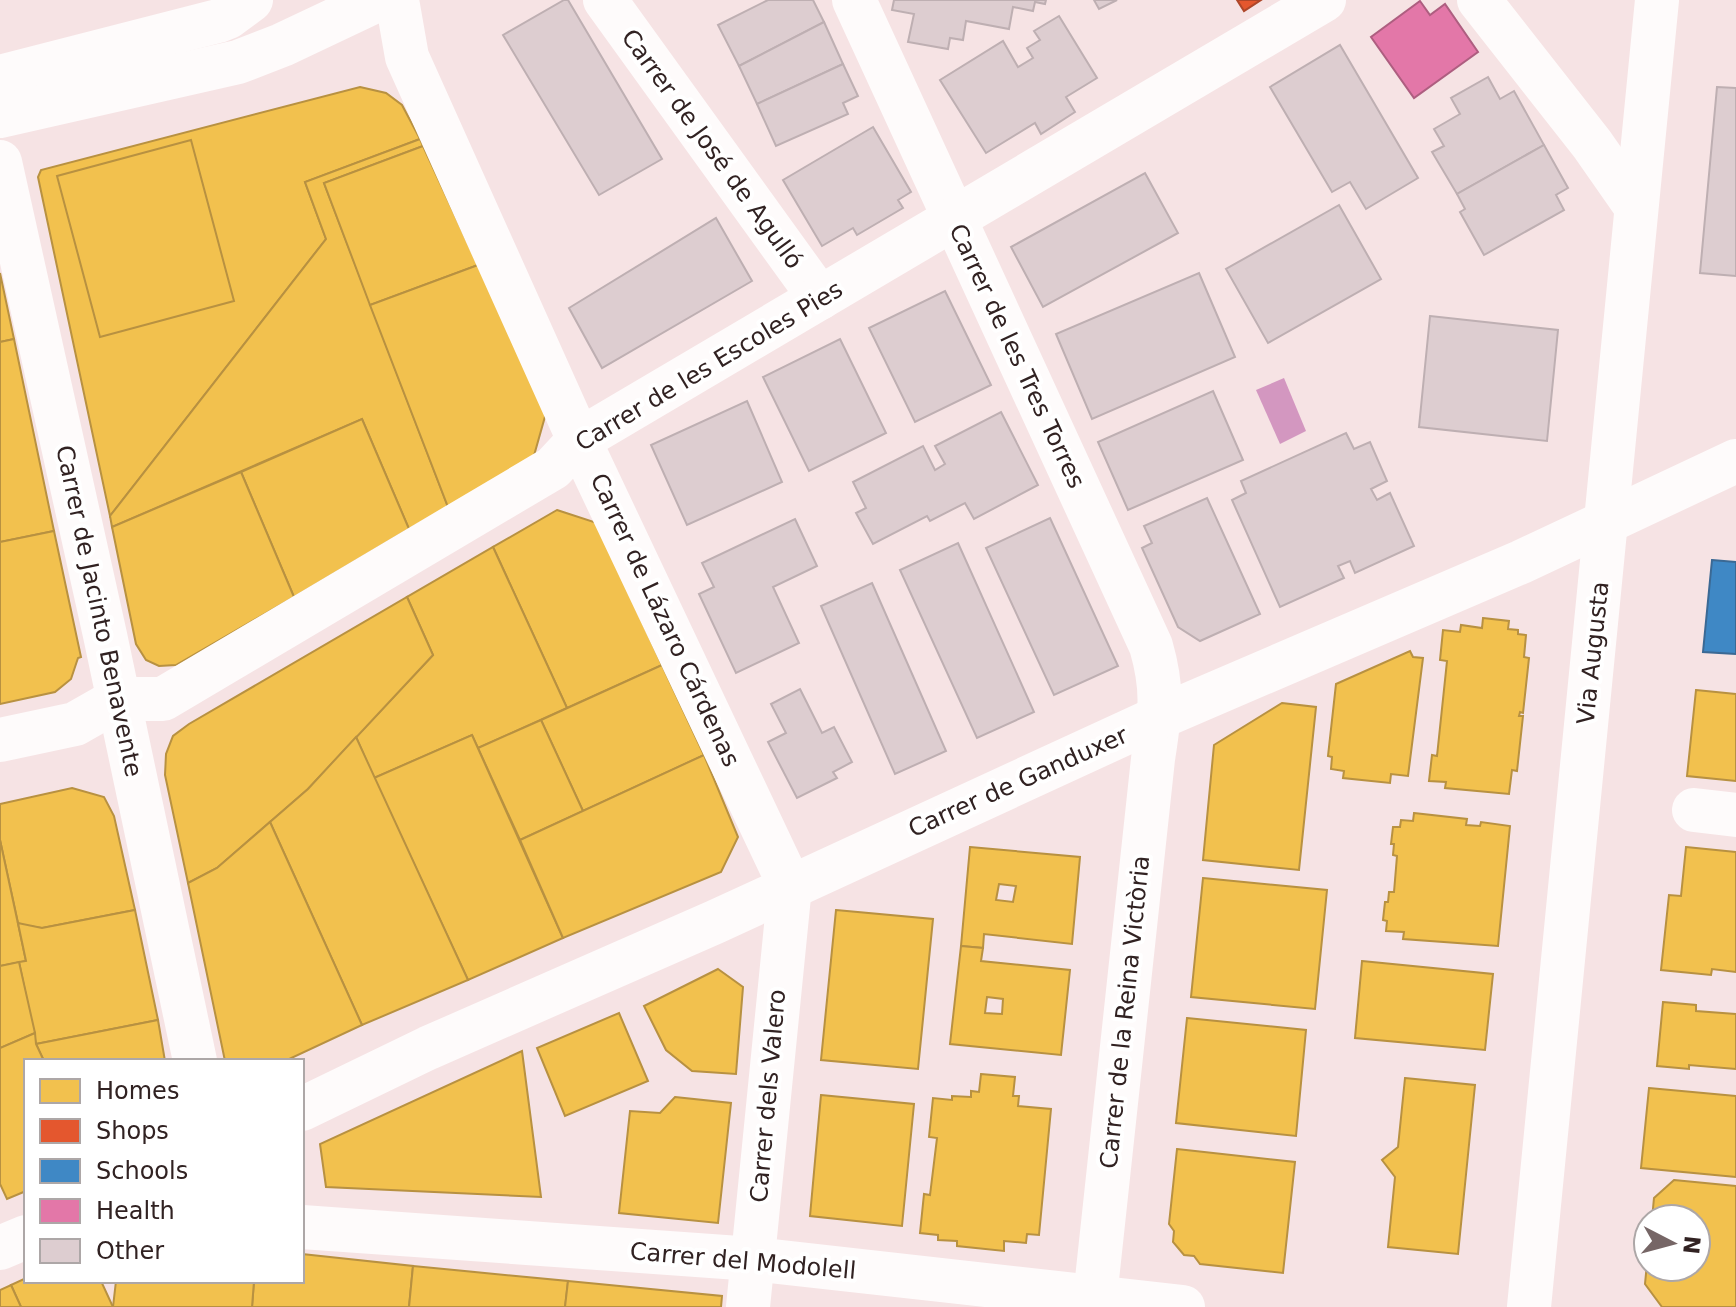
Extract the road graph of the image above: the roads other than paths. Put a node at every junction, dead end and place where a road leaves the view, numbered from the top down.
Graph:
1 (251, 0) edge
2 (377, 0) edge
3 (397, 0) edge
4 (605, 0) edge
5 (854, 0) edge
6 (1324, 0) edge
7 (1479, 0) edge
8 (1657, 0) edge
9 (0, 77) edge
10 (0, 116) edge
11 (0, 162) edge
12 (1636, 207) junction
13 (954, 220) junction
14 (820, 298) junction
15 (579, 440) junction
16 (1736, 461) edge
17 (1605, 522) junction
18 (119, 699) junction
19 (1160, 717) junction
20 (0, 740) edge
21 (790, 886) junction
22 (195, 1059) edge
23 (304, 1108) edge
24 (304, 1227) edge
25 (24, 1238) edge
26 (0, 1248) edge
27 (753, 1259) junction
28 (1094, 1303) edge
29 (748, 1307) edge
30 (1183, 1307) edge
31 (1529, 1307) edge

1 - 9 street
2 - 10 street
3 - 15 street, Carrer de Lázaro Cárdenas
4 - 14 street, Carrer de José de Agulló
5 - 13 street, Carrer de les Tres Torres
6 - 13 street, Carrer de les Escoles Pies
7 - 12 street
8 - 12 street, Via Augusta
11 - 18 street, Carrer de Jacinto Benavente
12 - 17 street, Via Augusta
13 - 14 street, Carrer de les Escoles Pies
13 - 19 street, Carrer de les Tres Torres
14 - 15 street, Carrer de les Escoles Pies
15 - 18 street, Carrer de les Escoles Pies
15 - 21 street, Carrer de Lázaro Cárdenas
16 - 17 street, Carrer de Ganduxer
17 - 19 street, Carrer de Ganduxer
17 - 31 street, Via Augusta
18 - 20 street, Carrer de les Escoles Pies
18 - 22 street, Carrer de Jacinto Benavente
19 - 21 street, Carrer de Ganduxer
19 - 28 street, Carrer de la Reina Victòria
21 - 23 street, Carrer de Ganduxer
21 - 27 street, Carrer dels Valero
24 - 27 street, Carrer del Modolell
25 - 26 street
27 - 28 street, Carrer del Modolell
27 - 29 street, Carrer dels Valero
28 - 30 street, Carrer del Modolell

